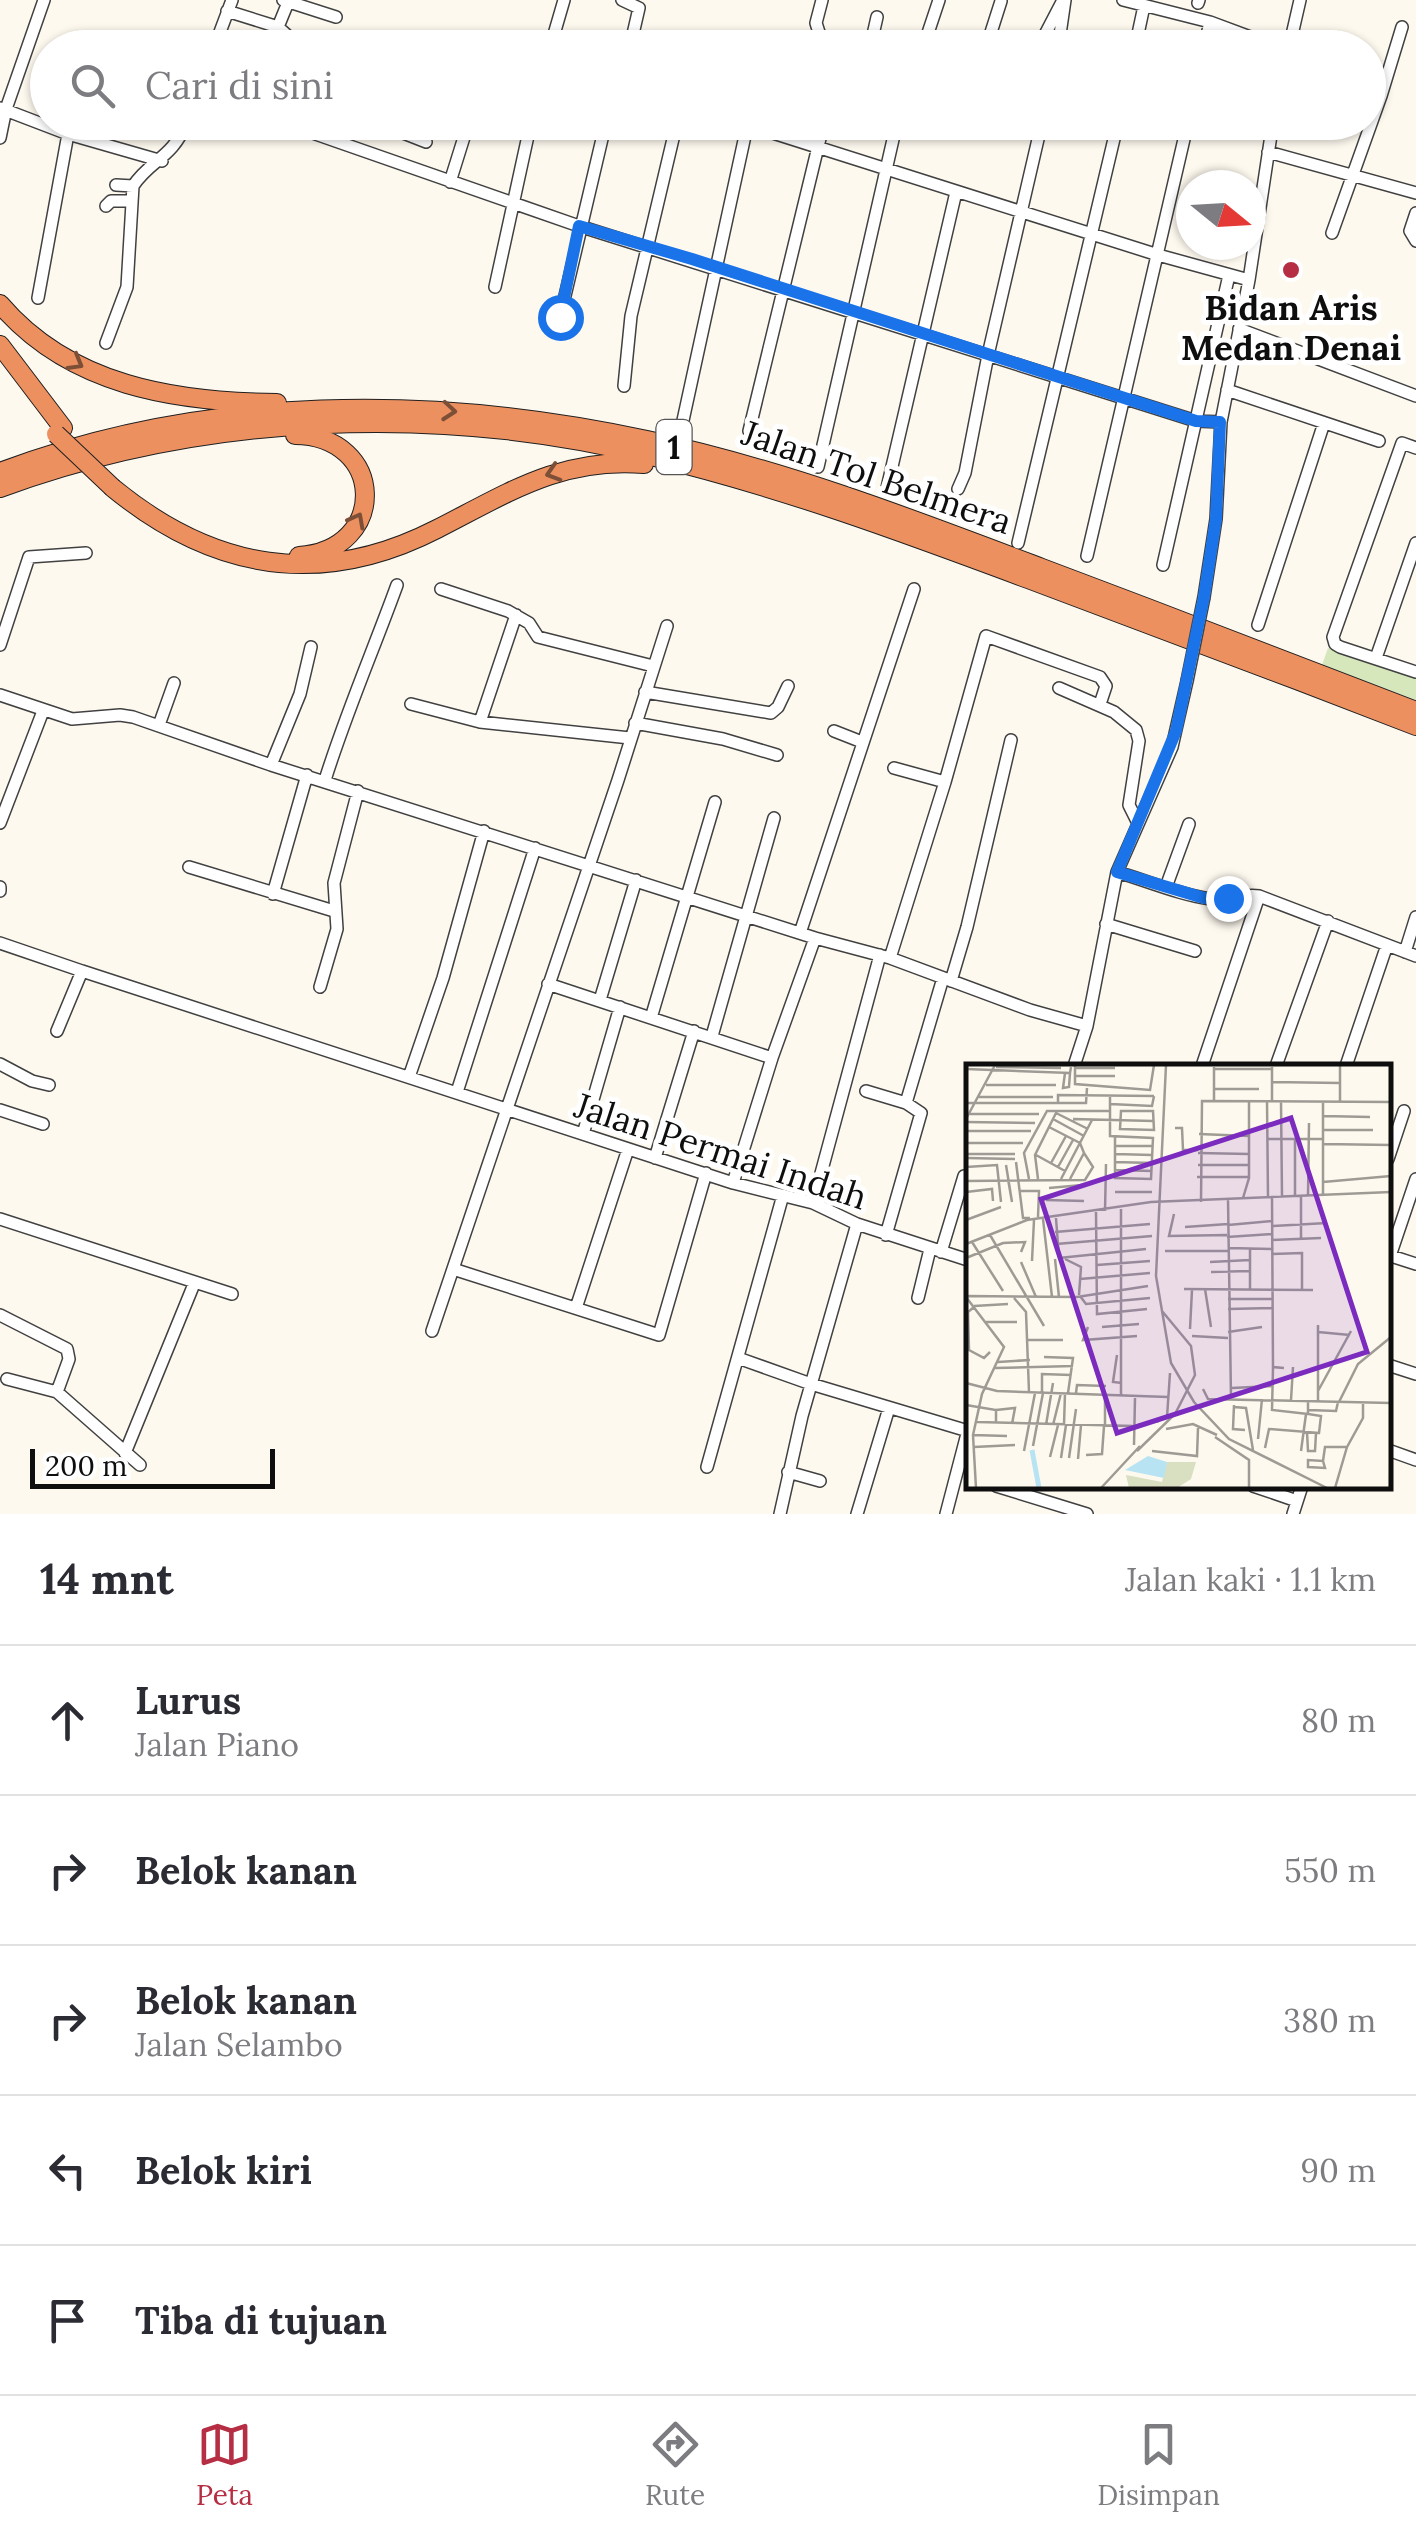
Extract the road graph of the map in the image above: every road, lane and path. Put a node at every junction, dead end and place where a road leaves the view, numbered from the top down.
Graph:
1 (44, 0) edge
2 (216, 0) edge
3 (564, 0) edge
4 (622, 0) edge
5 (822, 0) edge
6 (939, 0) edge
7 (1064, 0) edge
8 (1123, 0) edge
9 (1300, 0) edge
10 (287, 1) edge
11 (1001, 1) edge
12 (230, 5) edge
13 (1144, 6) junction
14 (336, 17) dead end
15 (878, 17) dead end
16 (1210, 22) junction
17 (1402, 27) dead end
18 (278, 28) joint
19 (33, 30) edge
20 (221, 30) edge
21 (555, 30) edge
22 (633, 30) edge
23 (817, 30) edge
24 (875, 30) edge
25 (929, 30) edge
26 (992, 30) edge
27 (1048, 30) edge
28 (1060, 30) edge
29 (1139, 30) edge
30 (1208, 30) edge
31 (1232, 30) edge
32 (1293, 30) edge
33 (30, 37) edge
34 (1386, 77) edge
35 (3, 108) edge
36 (30, 119) edge
37 (0, 138) edge
38 (67, 140) edge
39 (89, 140) edge
40 (179, 140) edge
41 (332, 140) edge
42 (421, 140) edge
43 (463, 140) edge
44 (526, 140) edge
45 (601, 140) edge
46 (673, 140) edge
47 (741, 140) edge
48 (793, 140) edge
49 (819, 140) edge
50 (893, 140) edge
51 (1038, 140) edge
52 (1114, 140) edge
53 (1184, 140) edge
54 (1270, 140) edge
55 (1366, 140) edge
56 (426, 142) dead end
57 (817, 148) junction
58 (1268, 152) junction
59 (162, 161) junction
60 (886, 169) junction
61 (1354, 176) junction
62 (450, 182) junction
63 (116, 185) dead end
64 (133, 186) junction
65 (956, 192) junction
66 (1416, 193) edge
67 (130, 200) junction
68 (511, 203) junction
69 (106, 206) dead end
70 (1023, 212) junction
71 (1416, 213) edge
72 (579, 226) junction
73 (1332, 233) dead end
74 (1092, 234) junction
75 (1416, 241) edge
76 (647, 246) junction
77 (1158, 255) junction
78 (714, 267) junction
79 (1229, 275) junction
80 (1249, 280) junction
81 (495, 286) dead end
82 (784, 289) junction
83 (38, 298) dead end
84 (0, 304) edge
85 (852, 312) junction
86 (560, 317) dead end
87 (1238, 329) junction
88 (921, 332) junction
89 (106, 342) dead end
90 (0, 345) edge
91 (988, 354) junction
92 (0, 358) edge
93 (1056, 377) junction
94 (624, 386) dead end
95 (1226, 390) junction
96 (1416, 396) edge
97 (1126, 398) junction
98 (392, 408) junction
99 (1196, 421) junction
100 (1220, 422) junction
101 (1324, 423) junction
102 (682, 425) dead end
103 (59, 431) junction
104 (749, 431) dead end
105 (208, 435) junction
106 (1379, 441) dead end
107 (1416, 448) edge
108 (818, 467) dead end
109 (0, 472) edge
110 (719, 474) junction
111 (116, 485) junction
112 (0, 488) edge
113 (887, 488) dead end
114 (958, 489) dead end
115 (1018, 543) dead end
116 (1416, 543) edge
117 (86, 554) dead end
118 (1087, 556) dead end
119 (1163, 565) dead end
120 (397, 585) dead end
121 (441, 588) dead end
122 (914, 588) dead end
123 (516, 615) junction
124 (1258, 625) dead end
125 (666, 626) dead end
126 (0, 646) edge
127 (311, 647) dead end
128 (1376, 658) junction
129 (653, 666) junction
130 (1416, 672) edge
131 (174, 682) dead end
132 (788, 686) dead end
133 (1060, 688) dead end
134 (646, 692) junction
135 (0, 695) edge
136 (412, 704) dead end
137 (1100, 704) junction
138 (43, 711) junction
139 (1416, 712) edge
140 (480, 722) junction
141 (635, 723) junction
142 (159, 725) junction
143 (1416, 726) edge
144 (834, 731) dead end
145 (630, 738) junction
146 (1010, 740) dead end
147 (862, 742) junction
148 (777, 756) dead end
149 (272, 765) junction
150 (894, 768) dead end
151 (307, 775) junction
152 (325, 780) junction
153 (945, 782) junction
154 (358, 790) junction
155 (715, 802) dead end
156 (774, 818) dead end
157 (1137, 821) junction
158 (0, 824) edge
159 (1188, 824) dead end
160 (484, 831) junction
161 (536, 848) junction
162 (589, 866) junction
163 (189, 867) dead end
164 (1117, 872) junction
165 (636, 880) junction
166 (1166, 887) junction
167 (273, 894) junction
168 (686, 895) junction
169 (1259, 896) junction
170 (334, 911) junction
171 (744, 914) junction
172 (1416, 918) edge
173 (1328, 921) junction
174 (1106, 924) junction
175 (800, 933) junction
176 (815, 938) junction
177 (0, 943) edge
178 (1388, 945) junction
179 (1195, 950) dead end
180 (1410, 954) edge
181 (885, 956) junction
182 (82, 971) junction
183 (947, 980) junction
184 (548, 984) junction
185 (320, 987) dead end
186 (600, 1000) junction
187 (620, 1008) junction
188 (651, 1018) junction
189 (1087, 1026) junction
190 (56, 1031) dead end
191 (694, 1031) junction
192 (712, 1036) junction
193 (772, 1058) junction
194 (0, 1064) edge
195 (1075, 1064) edge
196 (1203, 1064) edge
197 (1277, 1064) edge
198 (1347, 1064) edge
199 (409, 1077) junction
200 (49, 1086) dead end
201 (866, 1091) dead end
202 (457, 1092) junction
203 (906, 1103) junction
204 (508, 1109) junction
205 (0, 1110) edge
206 (1404, 1111) dead end
207 (43, 1124) dead end
208 (583, 1134) junction
209 (628, 1149) junction
210 (1391, 1150) edge
211 (655, 1158) junction
212 (706, 1173) junction
213 (964, 1176) dead end
214 (1416, 1179) edge
215 (733, 1183) junction
216 (783, 1194) junction
217 (813, 1203) junction
218 (0, 1219) edge
219 (857, 1224) junction
220 (886, 1235) junction
221 (1391, 1249) edge
222 (936, 1250) junction
223 (1391, 1256) edge
224 (966, 1259) edge
225 (1416, 1264) edge
226 (453, 1269) junction
227 (194, 1284) junction
228 (232, 1294) dead end
229 (918, 1298) dead end
230 (576, 1308) junction
231 (0, 1315) edge
232 (432, 1330) dead end
233 (738, 1358) junction
234 (1391, 1367) edge
235 (1416, 1374) edge
236 (6, 1380) dead end
237 (811, 1384) junction
238 (57, 1392) junction
239 (889, 1408) junction
240 (966, 1430) edge
241 (966, 1449) edge
242 (1391, 1451) edge
243 (125, 1453) junction
244 (1416, 1460) edge
245 (140, 1465) dead end
246 (707, 1467) dead end
247 (788, 1472) junction
248 (963, 1475) edge
249 (820, 1481) dead end
250 (1006, 1489) edge
251 (1260, 1489) edge
252 (1295, 1508) edge
253 (780, 1514) edge
254 (857, 1514) edge
255 (946, 1514) edge
256 (1087, 1514) edge

1 - 19 street
2 - 12 street
3 - 21 street
4 - 22 street
5 - 23 street
6 - 25 street
7 - 27 street
7 - 28 street
8 - 13 street
9 - 32 street
10 - 14 street
10 - 18 street
11 - 26 street
12 - 18 street
12 - 20 street
13 - 16 street
13 - 29 street
15 - 24 street
16 - 30 street
16 - 31 street
17 - 34 street
33 - 35 street
35 - 36 street
35 - 37 street
38 - 83 street
39 - 59 street
40 - 59 street
41 - 62 street
42 - 56 street
43 - 62 street
44 - 68 street
45 - 72 street
46 - 76 street
47 - 78 street
48 - 57 street
49 - 57 street
50 - 60 street
51 - 70 street
52 - 74 street
53 - 77 street
54 - 58 street
55 - 61 street
57 - 60 street
57 - 82 street
58 - 61 street
58 - 80 street
59 - 64 street
60 - 65 street
60 - 85 street
61 - 66 street
61 - 73 street
62 - 68 street
63 - 64 street
64 - 67 street
65 - 70 street
65 - 88 street
67 - 69 street
67 - 89 street
68 - 72 street
68 - 81 street
70 - 74 street
70 - 91 street
71 - 75 street
72 - 76 street
72 - 86 street
74 - 77 street
74 - 93 street
76 - 78 street
76 - 94 street
77 - 79 street
77 - 97 street
78 - 82 street
78 - 102 street
79 - 80 street
79 - 99 street
80 - 87 street
82 - 85 street
82 - 104 street
84 -> 98 highway
85 - 88 street
85 - 108 street
87 - 95 street
87 - 96 street
88 - 91 street
88 - 113 street
90 - 103 highway
91 - 93 street
91 - 114 street
92 - 103 highway
93 - 97 street
93 - 115 street
95 - 100 street
95 - 101 street
97 - 99 street
97 - 118 street
98 - 109 highway, Jalan Tol Belmera / 1
98 -> 139 highway, Jalan Tol Belmera / 1
99 - 100 street
99 - 119 street
100 - 157 street, bridge
101 - 106 street
101 - 124 street
103 - 111 highway
105 - 110 highway, Jalan Tol Belmera / 1
111 -> 105 highway
105 - 112 highway, Jalan Tol Belmera / 1
107 - 128 street
110 -> 111 highway
110 - 143 highway, Jalan Tol Belmera / 1
116 - 128 street
117 - 126 street
120 - 152 street
121 - 123 street
122 - 147 street
123 - 129 street
123 - 140 street
125 - 129 street
127 - 149 street
128 - 130 street
129 - 134 street
131 - 142 street
132 - 134 street
133 - 137 street
134 - 141 street
135 - 138 street
136 - 140 street
137 - 153 street
137 - 157 street
138 - 142 street
138 - 158 street
140 - 145 street
141 - 145 street
141 - 148 street
142 - 149 street
144 - 147 street
145 - 162 street
146 - 183 street
147 - 175 street
149 - 151 street
150 - 153 street
151 - 152 street
151 - 167 street
152 - 154 street
153 - 181 street
154 - 160 street
154 - 170 street
155 - 168 street
156 - 171 street
157 - 164 street
159 - 166 street
160 - 161 street
160 - 199 street
161 - 162 street
161 - 202 street
162 - 165 street
162 - 184 street
163 - 167 street
164 - 166 street
164 - 174 street
165 - 168 street
165 - 186 street
166 - 169 street
167 - 170 street
168 - 171 street
168 - 188 street
169 - 173 street
169 - 196 street
170 - 185 street
171 - 175 street
171 - 192 street
172 - 180 street
173 - 178 street
173 - 197 street
174 - 179 street
174 - 189 street
175 - 176 street
176 - 181 street
176 - 193 street
177 - 182 street, Jalan Permai Indah
178 - 180 street
178 - 198 street
181 - 183 street
181 - 217 street
182 - 190 street
182 - 199 street, Jalan Permai Indah
183 - 189 street
183 - 203 street
184 - 186 street
184 - 204 street
186 - 187 street
187 - 188 street
187 - 208 street
188 - 191 street
189 - 195 street
191 - 192 street
191 - 211 street
192 - 193 street
193 - 215 street
194 - 200 street
199 - 202 street, Jalan Permai Indah
201 - 203 street
202 - 204 street, Jalan Permai Indah
203 - 220 street
204 - 208 street, Jalan Permai Indah
204 - 226 street
205 - 207 street
206 - 210 street
208 - 209 street, Jalan Permai Indah
209 - 211 street, Jalan Permai Indah
209 - 230 street
211 - 212 street, Jalan Permai Indah
212 - 215 street, Jalan Permai Indah
212 - 230 street
213 - 222 street
214 - 221 street
215 - 216 street, Jalan Permai Indah
216 - 217 street, Jalan Permai Indah
216 - 233 street
217 - 219 street, Jalan Permai Indah
218 - 227 street
219 - 220 street, Jalan Permai Indah
219 - 237 street
220 - 222 street, Jalan Permai Indah
222 - 224 street, Jalan Permai Indah
222 - 229 street
223 - 225 street
226 - 230 street
226 - 232 street
227 - 228 street
227 - 243 street
231 - 238 street
233 - 237 street
233 - 246 street
234 - 235 street
236 - 238 street
237 - 239 street
237 - 247 street
238 - 243 street
239 - 240 street
239 - 254 street
241 - 248 street
242 - 244 street
243 - 245 street
247 - 249 street
247 - 253 street
248 - 255 street
250 - 256 street
251 - 252 street

